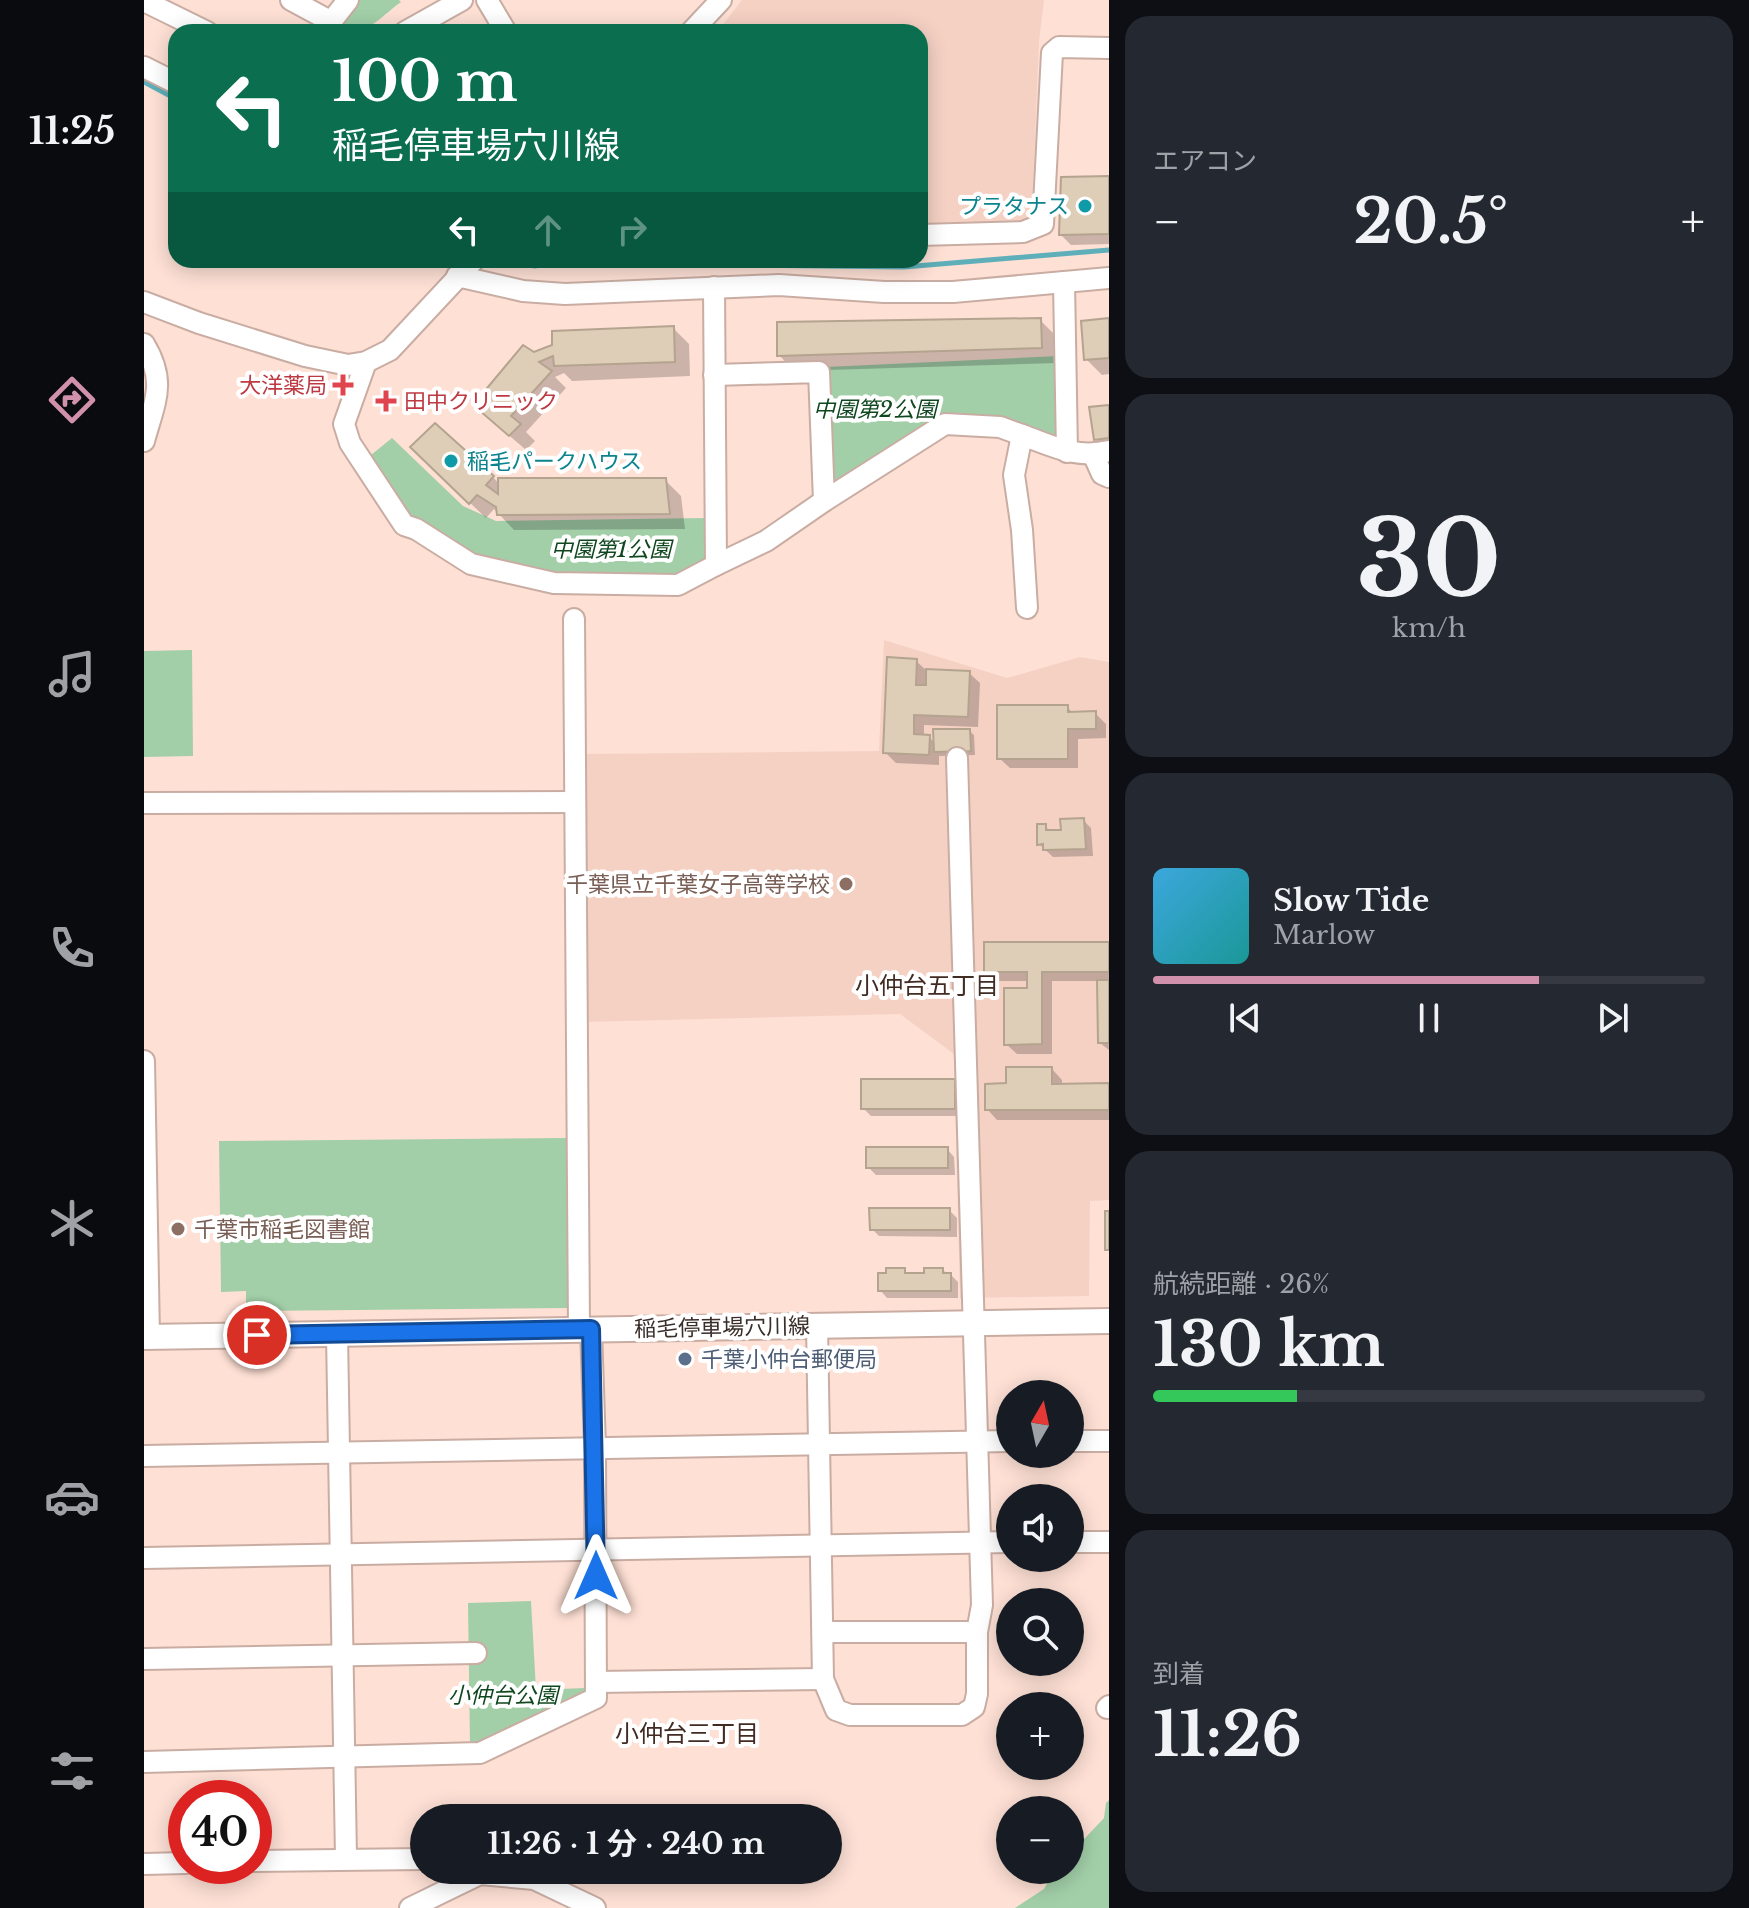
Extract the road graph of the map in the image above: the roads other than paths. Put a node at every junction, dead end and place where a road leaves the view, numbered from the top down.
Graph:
1 (291, 0) edge
2 (348, 0) edge
3 (462, 0) edge
4 (487, 0) edge
5 (721, 0) edge
6 (144, 1) edge
7 (191, 24) edge
8 (322, 24) edge
9 (328, 24) edge
10 (419, 24) edge
11 (501, 24) edge
12 (698, 24) edge
13 (1109, 48) edge
14 (144, 67) edge
15 (168, 79) edge
16 (928, 235) edge
17 (466, 268) edge
18 (457, 276) junction
19 (1109, 278) edge
20 (1064, 282) junction
21 (714, 287) junction
22 (144, 302) edge
23 (144, 344) edge
24 (366, 362) junction
25 (714, 375) junction
26 (1022, 435) junction
27 (144, 441) edge
28 (1067, 452) junction
29 (1101, 453) edge
30 (1109, 477) edge
31 (824, 501) junction
32 (716, 565) junction
33 (1027, 608) dead end
34 (574, 619) dead end
35 (957, 758) dead end
36 (575, 802) junction
37 (144, 803) edge
38 (144, 1061) edge
39 (1109, 1321) edge
40 (976, 1323) junction
41 (817, 1325) junction
42 (585, 1329) junction
43 (337, 1334) junction
44 (146, 1337) edge
45 (977, 1441) junction
46 (996, 1441) edge
47 (1084, 1441) edge
48 (1109, 1441) edge
49 (819, 1443) junction
50 (595, 1447) junction
51 (339, 1452) junction
52 (144, 1456) edge
53 (979, 1542) junction
54 (996, 1542) edge
55 (1084, 1542) edge
56 (1109, 1542) edge
57 (822, 1545) junction
58 (595, 1549) junction
59 (341, 1554) junction
60 (144, 1558) edge
61 (823, 1632) junction
62 (977, 1632) junction
63 (476, 1653) dead end
64 (343, 1656) junction
65 (144, 1659) edge
66 (823, 1679) junction
67 (596, 1682) junction
68 (344, 1757) junction
69 (144, 1762) edge
70 (346, 1858) junction
71 (410, 1859) edge
72 (272, 1860) edge
73 (168, 1863) edge
74 (144, 1864) edge
75 (410, 1908) edge
76 (595, 1908) edge

1 - 8 street
2 - 9 street
3 - 10 street
4 - 11 street
5 - 12 street
6 - 7 street
13 - 16 street
14 - 15 street
17 - 18 street
18 - 21 street
18 - 24 street
19 - 20 street
20 - 21 street
20 - 28 street
21 - 25 street
22 - 24 street
23 - 27 street
24 - 32 street
25 - 31 street
25 - 32 street
26 - 28 street
26 - 31 street
26 - 33 street
28 - 29 street
29 - 30 street
31 - 32 street
34 - 36 street
35 - 40 street
36 - 37 street
36 - 42 street
38 - 44 street
39 - 40 main road, 稲毛停車場穴川線
40 - 41 main road, 稲毛停車場穴川線
40 - 45 street
41 - 42 main road, 稲毛停車場穴川線
41 - 49 street
42 - 43 main road, 稲毛停車場穴川線
42 - 50 street
43 - 44 main road, 稲毛停車場穴川線
43 - 51 street
45 - 46 street
45 - 49 street
45 - 53 street
47 - 48 street
49 - 50 street
49 - 57 street
50 - 51 street
50 - 58 street
51 - 52 street
51 - 59 street
53 - 54 street
53 - 57 street
53 - 62 street
55 - 56 street
57 - 58 street
57 - 61 street
58 - 59 street
58 - 67 street
59 - 60 street
59 - 64 street
61 - 62 street
61 - 66 street
62 - 66 street
63 - 64 street
64 - 65 street
64 - 68 street
66 - 67 street
67 - 68 street
68 - 69 street
68 - 70 street
70 - 71 street
70 - 72 street
73 - 74 street
75 - 76 street

